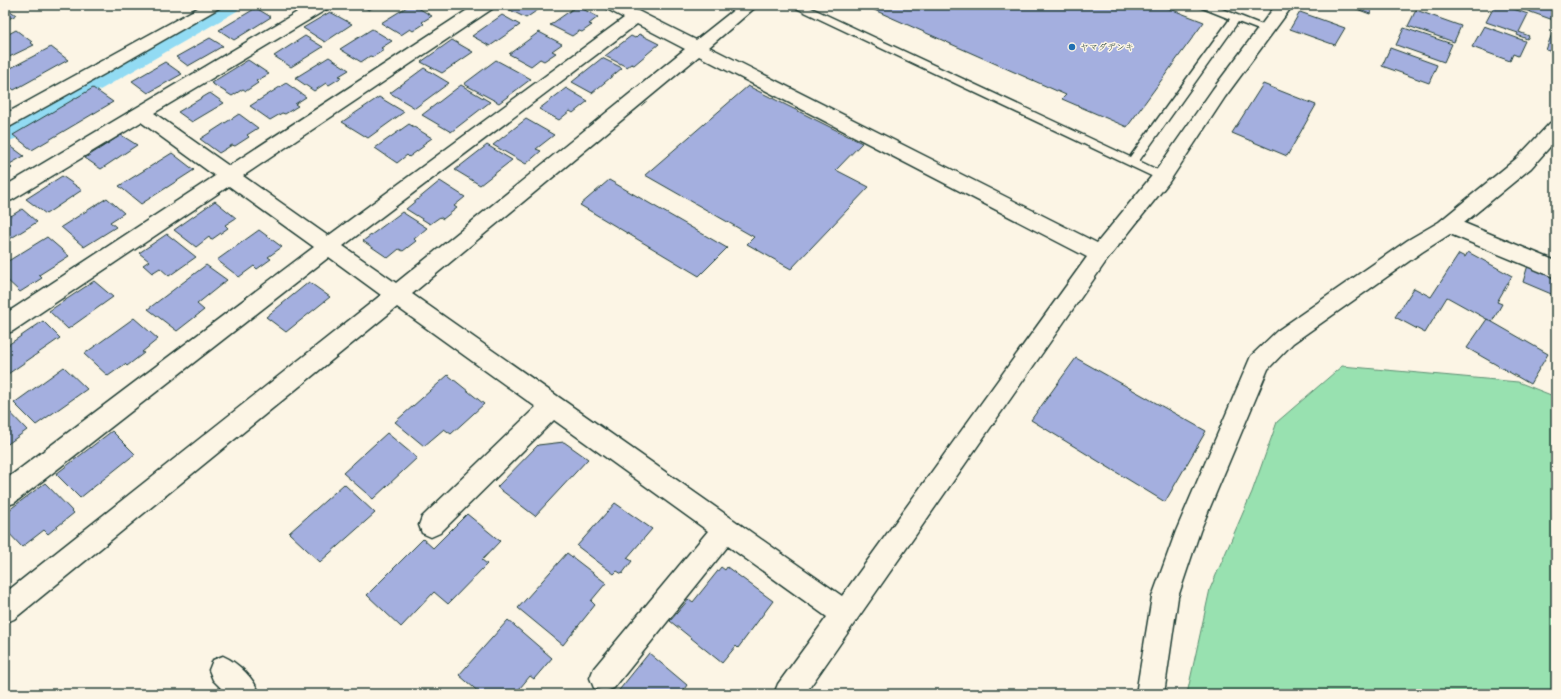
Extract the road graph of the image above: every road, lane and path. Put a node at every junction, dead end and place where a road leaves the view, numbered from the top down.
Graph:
1 (214, 5) edge
2 (320, 5) edge
3 (486, 5) edge
4 (613, 5) edge
5 (750, 5) edge
6 (796, 5) edge
7 (1203, 5) edge
8 (1285, 5) edge
9 (636, 16) junction
10 (1236, 18) junction
11 (1267, 30) junction
12 (696, 48) junction
13 (102, 68) joint
14 (141, 112) junction
15 (5, 122) edge
16 (1556, 128) edge
17 (1132, 163) junction
18 (230, 175) junction
19 (1162, 177) junction
20 (5, 194) edge
21 (1449, 225) junction
22 (330, 246) junction
23 (1100, 254) junction
24 (1556, 270) edge
25 (396, 295) junction
26 (5, 325) edge
27 (553, 406) junction
28 (5, 495) edge
29 (431, 525) dead end
30 (726, 529) junction
31 (5, 610) edge
32 (845, 614) junction
33 (223, 670) dead end
34 (604, 678) dead end
35 (246, 694) edge
36 (788, 694) edge
37 (1150, 694) edge

1 - 13 street
2 - 14 street
3 - 18 street
4 - 9 street
5 - 12 street
6 - 17 lane
7 - 10 lane
8 - 11 street
9 - 12 street
9 - 22 street
10 - 11 lane
10 - 17 lane
11 - 19 street
12 - 23 street
12 - 25 street
13 - 15 street
14 - 18 street
14 - 20 street
16 - 21 street
17 - 19 lane
18 - 22 street
18 - 26 street
19 - 23 street
21 - 24 street
21 - 37 street
22 - 25 street
22 - 28 street
23 - 32 street
25 - 27 street
25 - 31 street
27 - 29 street
27 - 30 street
30 - 32 street
30 - 34 street
32 - 36 street
33 - 35 street

